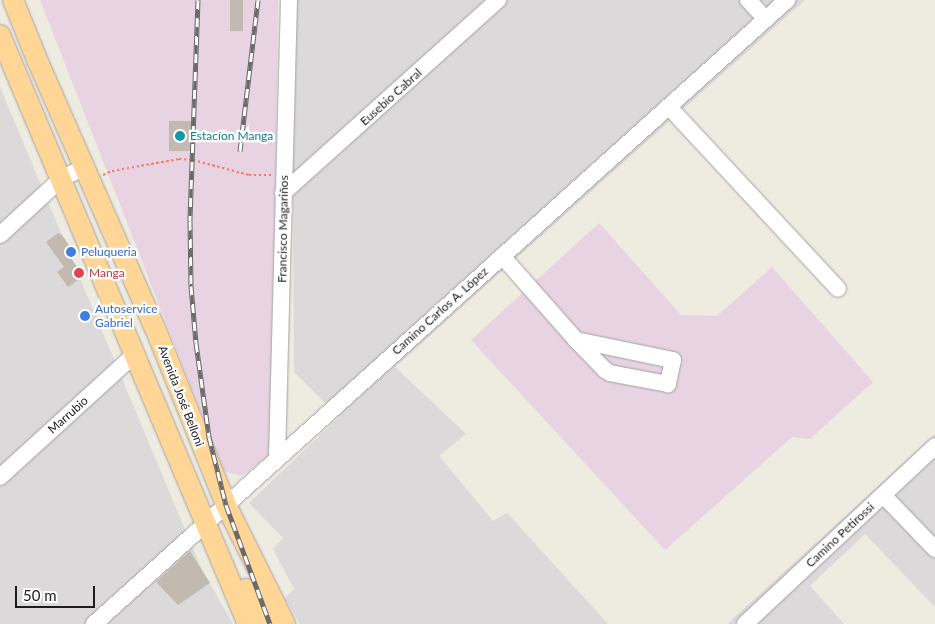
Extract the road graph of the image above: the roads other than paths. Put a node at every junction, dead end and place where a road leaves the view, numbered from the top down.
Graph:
1 (2, 0) edge
2 (13, 0) edge
3 (289, 0) edge
4 (498, 0) edge
5 (748, 0) edge
6 (787, 0) edge
7 (766, 19) junction
8 (0, 35) edge
9 (38, 62) junction
10 (669, 107) junction
11 (84, 168) junction
12 (62, 178) junction
13 (283, 193) junction
14 (0, 235) edge
15 (502, 256) junction
16 (838, 289) dead end
17 (576, 340) junction
18 (135, 354) junction
19 (160, 415) junction
20 (934, 448) edge
21 (277, 458) junction
22 (0, 477) edge
23 (883, 495) junction
24 (226, 505) junction
25 (205, 523) junction
26 (935, 549) edge
27 (94, 624) edge
28 (248, 624) edge
29 (266, 624) edge
30 (285, 624) edge
31 (745, 624) edge

1 - 9 main road
2 - 9 main road, Avenida José Belloni
3 - 13 street, Francisco Magariños
4 - 13 street, Eusebio Cabral
5 - 7 street
6 - 7 street, Camino Carlos A. López
7 - 10 street, Camino Carlos A. López
8 - 12 main road, Avenida José Belloni
9 - 11 main road, Avenida José Belloni
10 - 15 street, Camino Carlos A. López
10 - 16 street
11 - 12 street
11 - 24 main road, Avenida José Belloni
12 - 14 street
12 - 18 main road, Avenida José Belloni
13 - 21 street, Francisco Magariños
15 - 17 street
15 - 21 street, Camino Carlos A. López
17 - 17 street
18 - 19 main road, Avenida José Belloni
18 - 22 street, Marrubio
19 - 24 main road
19 - 25 main road, Avenida José Belloni
20 - 23 street, Camino Petirossi
21 - 24 street, Camino Carlos A. López
23 - 26 street
23 - 31 street, Camino Petirossi
24 - 25 street, Camino Carlos A. López
24 - 30 main road, Avenida José Belloni
25 - 27 street, Camino Carlos A. López
25 - 28 main road, Avenida José Belloni
25 - 29 main road

